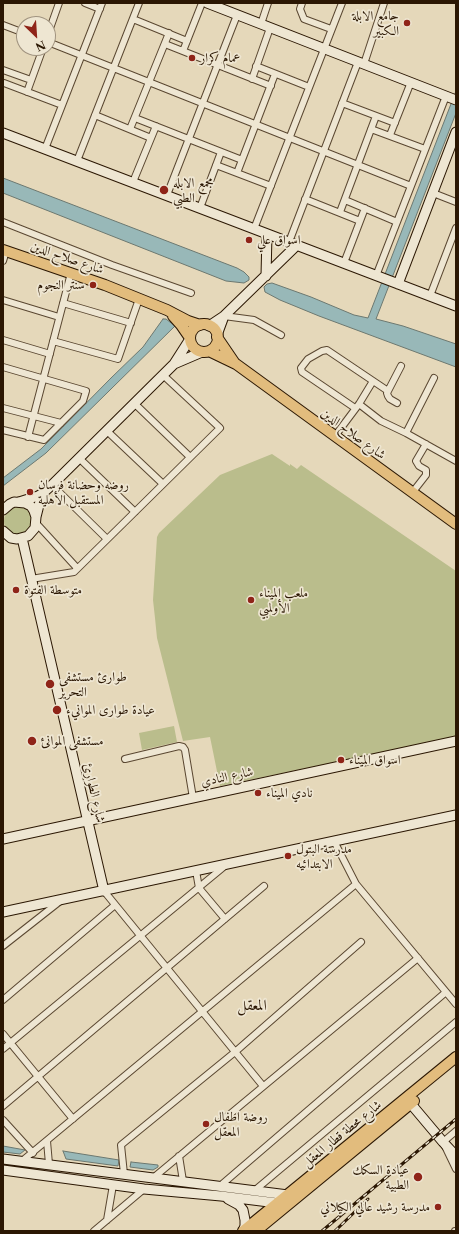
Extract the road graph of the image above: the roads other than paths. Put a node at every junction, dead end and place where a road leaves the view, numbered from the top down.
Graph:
1 (84, 3) edge
2 (139, 3) edge
3 (202, 3) edge
4 (207, 3) edge
5 (268, 3) edge
6 (302, 3) edge
7 (342, 3) edge
8 (384, 3) edge
9 (57, 4) edge
10 (101, 6) edge
11 (237, 15) junction
12 (53, 16) edge
13 (133, 19) junction
14 (261, 24) junction
15 (3, 25) edge
16 (270, 28) junction
17 (331, 29) junction
18 (16, 30) edge
19 (169, 33) junction
20 (187, 41) junction
21 (165, 44) junction
22 (56, 45) edge
23 (324, 48) junction
24 (183, 51) junction
25 (40, 56) edge
26 (82, 56) junction
27 (361, 63) junction
28 (217, 65) junction
29 (256, 66) junction
30 (114, 68) junction
31 (6, 71) edge
32 (275, 74) junction
33 (252, 79) junction
34 (31, 80) junction
35 (149, 82) junction
36 (411, 82) junction
37 (4, 85) edge
38 (270, 86) junction
39 (309, 87) junction
40 (27, 92) junction
41 (446, 96) junction
42 (456, 100) edge
43 (202, 103) junction
44 (342, 103) junction
45 (62, 105) junction
46 (95, 115) junction
47 (376, 116) junction
48 (135, 118) junction
49 (395, 123) junction
50 (256, 124) junction
51 (156, 126) junction
52 (371, 129) junction
53 (130, 130) junction
54 (456, 132) edge
55 (3, 133) edge
56 (390, 136) junction
57 (151, 138) junction
58 (289, 138) junction
59 (188, 139) junction
60 (45, 149) junction
61 (425, 149) junction
62 (324, 151) junction
63 (221, 152) junction
64 (242, 160) junction
65 (77, 161) junction
66 (216, 165) junction
67 (358, 165) junction
68 (237, 173) junction
69 (132, 182) junction
70 (271, 186) junction
71 (411, 186) junction
72 (433, 193) junction
73 (167, 195) junction
74 (305, 199) junction
75 (345, 200) junction
76 (456, 202) edge
77 (200, 208) junction
78 (365, 208) junction
79 (340, 212) junction
80 (360, 220) junction
81 (3, 222) edge
82 (397, 222) junction
83 (456, 228) edge
84 (254, 229) junction
85 (267, 234) junction
86 (293, 244) junction
87 (4, 254) edge
88 (344, 263) junction
89 (71, 273) junction
90 (266, 276) junction
91 (376, 276) junction
92 (398, 284) junction
93 (191, 293) dead end
94 (430, 296) junction
95 (140, 299) junction
96 (3, 300) edge
97 (63, 303) junction
98 (456, 306) edge
99 (167, 310) junction
100 (224, 316) junction
101 (59, 317) junction
102 (131, 323) junction
103 (204, 326) junction
104 (281, 335) dead end
105 (217, 336) junction
106 (190, 339) junction
107 (3, 340) edge
108 (53, 341) junction
109 (206, 351) junction
110 (50, 354) junction
111 (174, 364) junction
112 (236, 364) junction
113 (401, 366) dead end
114 (3, 367) edge
115 (163, 375) junction
116 (434, 378) dead end
117 (43, 379) junction
118 (373, 381) junction
119 (388, 391) junction
120 (134, 403) junction
121 (397, 403) dead end
122 (357, 406) junction
123 (3, 408) edge
124 (33, 416) junction
125 (61, 423) junction
126 (3, 430) edge
127 (107, 431) junction
128 (406, 433) junction
129 (335, 436) junction
130 (28, 437) junction
131 (426, 444) junction
132 (190, 457) junction
133 (79, 458) junction
134 (456, 461) edge
135 (163, 484) junction
136 (52, 485) junction
137 (412, 492) junction
138 (44, 493) junction
139 (3, 499) edge
140 (17, 502) junction
141 (3, 510) edge
142 (135, 512) junction
143 (36, 520) junction
144 (456, 524) edge
145 (4, 535) edge
146 (22, 538) junction
147 (107, 539) junction
148 (78, 568) junction
149 (31, 579) junction
150 (456, 741) edge
151 (125, 759) dead end
152 (193, 798) junction
153 (456, 815) edge
154 (87, 821) junction
155 (3, 839) edge
156 (334, 841) junction
157 (228, 864) junction
158 (196, 871) junction
159 (356, 884) junction
160 (264, 886) dead end
161 (199, 888) junction
162 (104, 891) junction
163 (62, 899) junction
164 (115, 905) junction
165 (3, 912) edge
166 (225, 919) junction
167 (140, 936) junction
168 (361, 942) dead end
169 (3, 946) edge
170 (418, 958) junction
171 (167, 968) junction
172 (446, 992) junction
173 (3, 1000) edge
174 (456, 1004) edge
175 (202, 1012) junction
176 (456, 1022) edge
177 (3, 1034) edge
178 (10, 1043) junction
179 (3, 1049) edge
180 (234, 1052) junction
181 (456, 1057) edge
182 (456, 1066) edge
183 (38, 1077) junction
184 (263, 1086) junction
185 (410, 1104) junction
186 (3, 1106) edge
187 (73, 1119) junction
188 (3, 1120) edge
189 (456, 1131) edge
190 (47, 1141) junction
191 (443, 1142) junction
192 (33, 1153) junction
193 (179, 1156) junction
194 (456, 1156) edge
195 (3, 1159) edge
196 (22, 1161) junction
197 (49, 1164) junction
198 (456, 1169) edge
199 (5, 1173) edge
200 (119, 1173) junction
201 (47, 1176) junction
202 (153, 1178) junction
203 (182, 1181) junction
204 (113, 1185) junction
205 (220, 1186) junction
206 (144, 1189) junction
207 (254, 1191) junction
208 (180, 1193) junction
209 (221, 1196) junction
210 (291, 1197) junction
211 (277, 1202) junction
212 (107, 1220) junction
213 (94, 1231) edge
214 (243, 1231) edge
215 (256, 1231) edge

1 - 10 street
2 - 13 street
3 - 20 street
4 - 11 street
5 - 14 street
6 - 17 street
7 - 17 street
8 - 27 street
9 - 12 street
10 - 26 street
11 - 14 street
11 - 28 street
13 - 19 street
13 - 30 street
14 - 16 street
15 - 18 street
16 - 23 street
16 - 29 street
17 - 23 street
19 - 20 street
19 - 21 street
20 - 24 street
21 - 24 street
21 - 35 street
22 - 26 street
23 - 27 street
23 - 39 street
24 - 28 street
25 - 34 street
26 - 30 street
26 - 45 street
27 - 36 street
27 - 44 street
28 - 33 street
28 - 43 street
29 - 32 street
29 - 33 street
30 - 35 street
30 - 46 street
31 - 34 street
31 - 37 street
32 - 38 street
32 - 39 street
33 - 38 street
34 - 40 street
35 - 43 street
35 - 48 street
36 - 41 street
36 - 49 street
37 - 40 street
38 - 50 street
39 - 58 street
40 - 45 street
41 - 42 street
41 - 61 street
43 - 50 street
43 - 59 street
44 - 47 street
44 - 62 street
45 - 60 street
46 - 53 street
46 - 65 street
47 - 49 street
47 - 52 street
48 - 51 street
48 - 53 street
49 - 56 street
50 - 58 street
50 - 64 street
51 - 57 street
51 - 59 street
52 - 56 street
52 - 67 street
53 - 57 street
54 - 72 street
55 - 60 street
56 - 61 street
57 - 69 street
58 - 62 street
58 - 70 street
59 - 63 street
59 - 73 street
60 - 65 street
61 - 71 street
62 - 67 street
62 - 74 street
63 - 64 street
63 - 66 street
64 - 68 street
65 - 69 street
66 - 68 street
66 - 77 street
67 - 71 street
67 - 75 street
68 - 70 street
69 - 73 street
70 - 84 street
71 - 82 street
72 - 76 street
72 - 92 street
73 - 77 street
74 - 79 street
74 - 86 street
75 - 78 street
75 - 79 street
77 - 84 street
78 - 80 street
78 - 82 street
79 - 80 street
80 - 88 street
81 - 93 street
82 - 91 street
83 - 94 street
84 - 85 street
85 - 86 street
85 - 90 street
86 - 88 street
86 - 90 street
87 - 89 main road, شارع صلاح الدين
88 - 91 street
89 - 95 main road, شارع صلاح الدين
89 - 97 street
90 - 100 street
91 - 92 street
92 - 94 street
94 - 98 street
95 - 99 main road, شارع صلاح الدين
95 - 102 street
96 - 101 street
97 - 101 street
97 - 102 street
99 - 103 main road, شارع صلاح الدين
99 - 106 main road, شارع صلاح الدين
100 - 103 street
100 - 104 street
100 - 105 street
101 - 108 street
102 - 108 street
103 - 105 main road
103 - 106 main road
105 - 109 main road
105 - 112 main road, شارع صلاح الدين
106 - 109 main road
106 - 111 street
107 - 110 street
108 - 110 street
109 - 111 street
109 - 112 main road, شارع صلاح الدين
110 - 117 street
111 - 115 street
112 - 129 main road, شارع صلاح الدين
113 - 119 street
114 - 117 street
115 - 120 street
115 - 132 street
116 - 128 street
117 - 124 street
117 - 125 street
118 - 119 street
118 - 122 street
118 - 122 street
119 - 121 street
120 - 127 street
120 - 132 street
122 - 128 street
122 - 129 street
123 - 124 street
124 - 125 street
124 - 130 street
125 - 130 street
126 - 130 street
127 - 133 street
127 - 135 street
128 - 131 street
129 - 137 main road, شارع صلاح الدين
131 - 134 street
131 - 137 street
132 - 135 street
133 - 136 street
133 - 142 street
135 - 142 street
136 - 138 street
136 - 147 street
137 - 144 main road, شارع صلاح الدين
138 - 140 street
138 - 143 street
139 - 140 street
140 - 141 street
140 - 143 street
142 - 147 street
143 - 146 street
143 - 148 street
145 - 146 street
146 - 149 street, شارع الطوارئ
147 - 148 street
148 - 149 street
149 - 154 street, شارع الطوارئ
150 - 152 street, شارع النادي
151 - 152 street
152 - 154 street, شارع النادي
153 - 156 street
154 - 155 street, شارع النادي
154 - 162 street, شارع الطوارئ
156 - 157 street
156 - 159 street
157 - 158 street
157 - 161 street
158 - 161 street
158 - 162 street
159 - 170 street
159 - 175 street
160 - 166 street
161 - 166 street
161 - 167 street
162 - 163 street
162 - 164 street
163 - 165 street
163 - 169 street
164 - 167 street
164 - 173 street
166 - 171 street
167 - 171 street
167 - 178 street
168 - 180 street
170 - 172 street
170 - 184 street
171 - 175 street
171 - 183 street
172 - 174 street
172 - 205 street
175 - 180 street
175 - 187 street
176 - 207 street
177 - 178 street
178 - 179 street
178 - 183 street
180 - 184 street
180 - 200 street
181 - 210 main road, شارع محطة قطار المعقل
182 - 185 main road, شارع محطة قطار المعقل
183 - 186 street
183 - 187 street
184 - 193 street
185 - 191 street
185 - 210 main road, شارع محطة قطار المعقل
187 - 190 street
188 - 192 street
189 - 191 street
190 - 192 street
190 - 197 street
191 - 194 street
191 - 198 street
192 - 196 street
193 - 202 street
193 - 203 street
195 - 196 street
196 - 197 street
197 - 200 street
197 - 201 street
199 - 201 street
200 - 202 street
200 - 204 street
201 - 204 street
202 - 203 street
203 - 205 street
203 - 208 street
204 - 206 street
204 - 212 street
205 - 207 street
206 - 208 street
206 - 212 street
207 - 211 street
208 - 209 street
209 - 211 street
209 - 214 street
210 - 211 main road, شارع محطة قطار المعقل
210 - 211 street
211 - 214 main road, شارع محطة قطار المعقل
211 - 215 main road, شارع محطة قطار المعقل
212 - 213 street

